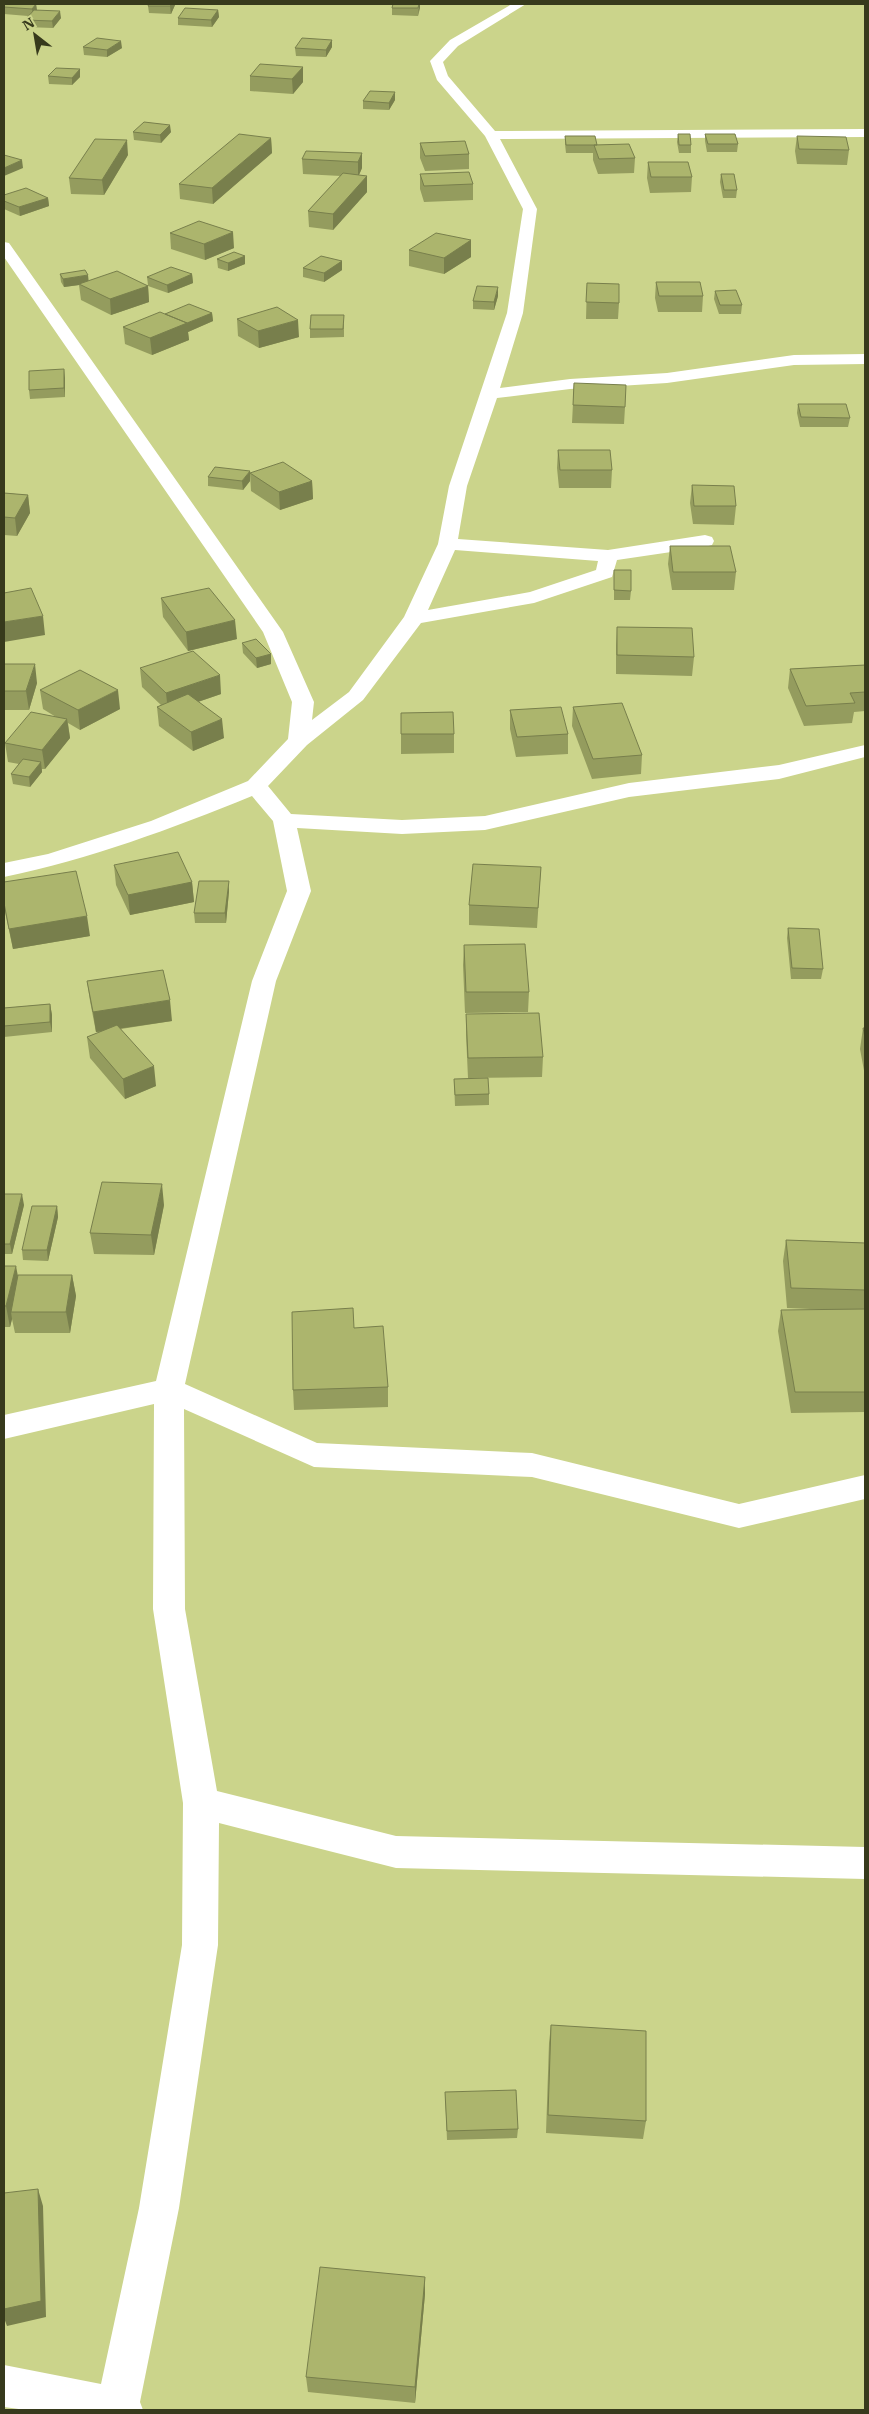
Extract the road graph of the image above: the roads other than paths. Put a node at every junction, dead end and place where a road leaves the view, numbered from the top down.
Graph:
1 (520, 4) edge
2 (865, 133) edge
3 (491, 136) junction
4 (4, 246) edge
5 (865, 359) edge
6 (490, 394) junction
7 (705, 541) dead end
8 (448, 544) junction
9 (608, 556) junction
10 (414, 618) junction
11 (299, 740) junction
12 (865, 752) edge
13 (256, 786) junction
14 (284, 820) junction
15 (4, 870) edge
16 (169, 1389) junction
17 (4, 1428) edge
18 (865, 1487) edge
19 (201, 1803) junction
20 (865, 1863) edge
21 (4, 2386) edge
22 (118, 2409) edge

1 - 3 street
2 - 3 street
3 - 6 street
4 - 11 street
5 - 6 street
6 - 8 street
7 - 9 street
8 - 9 street
8 - 10 street
9 - 10 street
10 - 11 street
11 - 13 street
12 - 14 street
13 - 14 street
13 - 15 street
14 - 16 street
16 - 17 street
16 - 18 street
16 - 19 street
19 - 20 street
19 - 22 street
21 - 22 street

